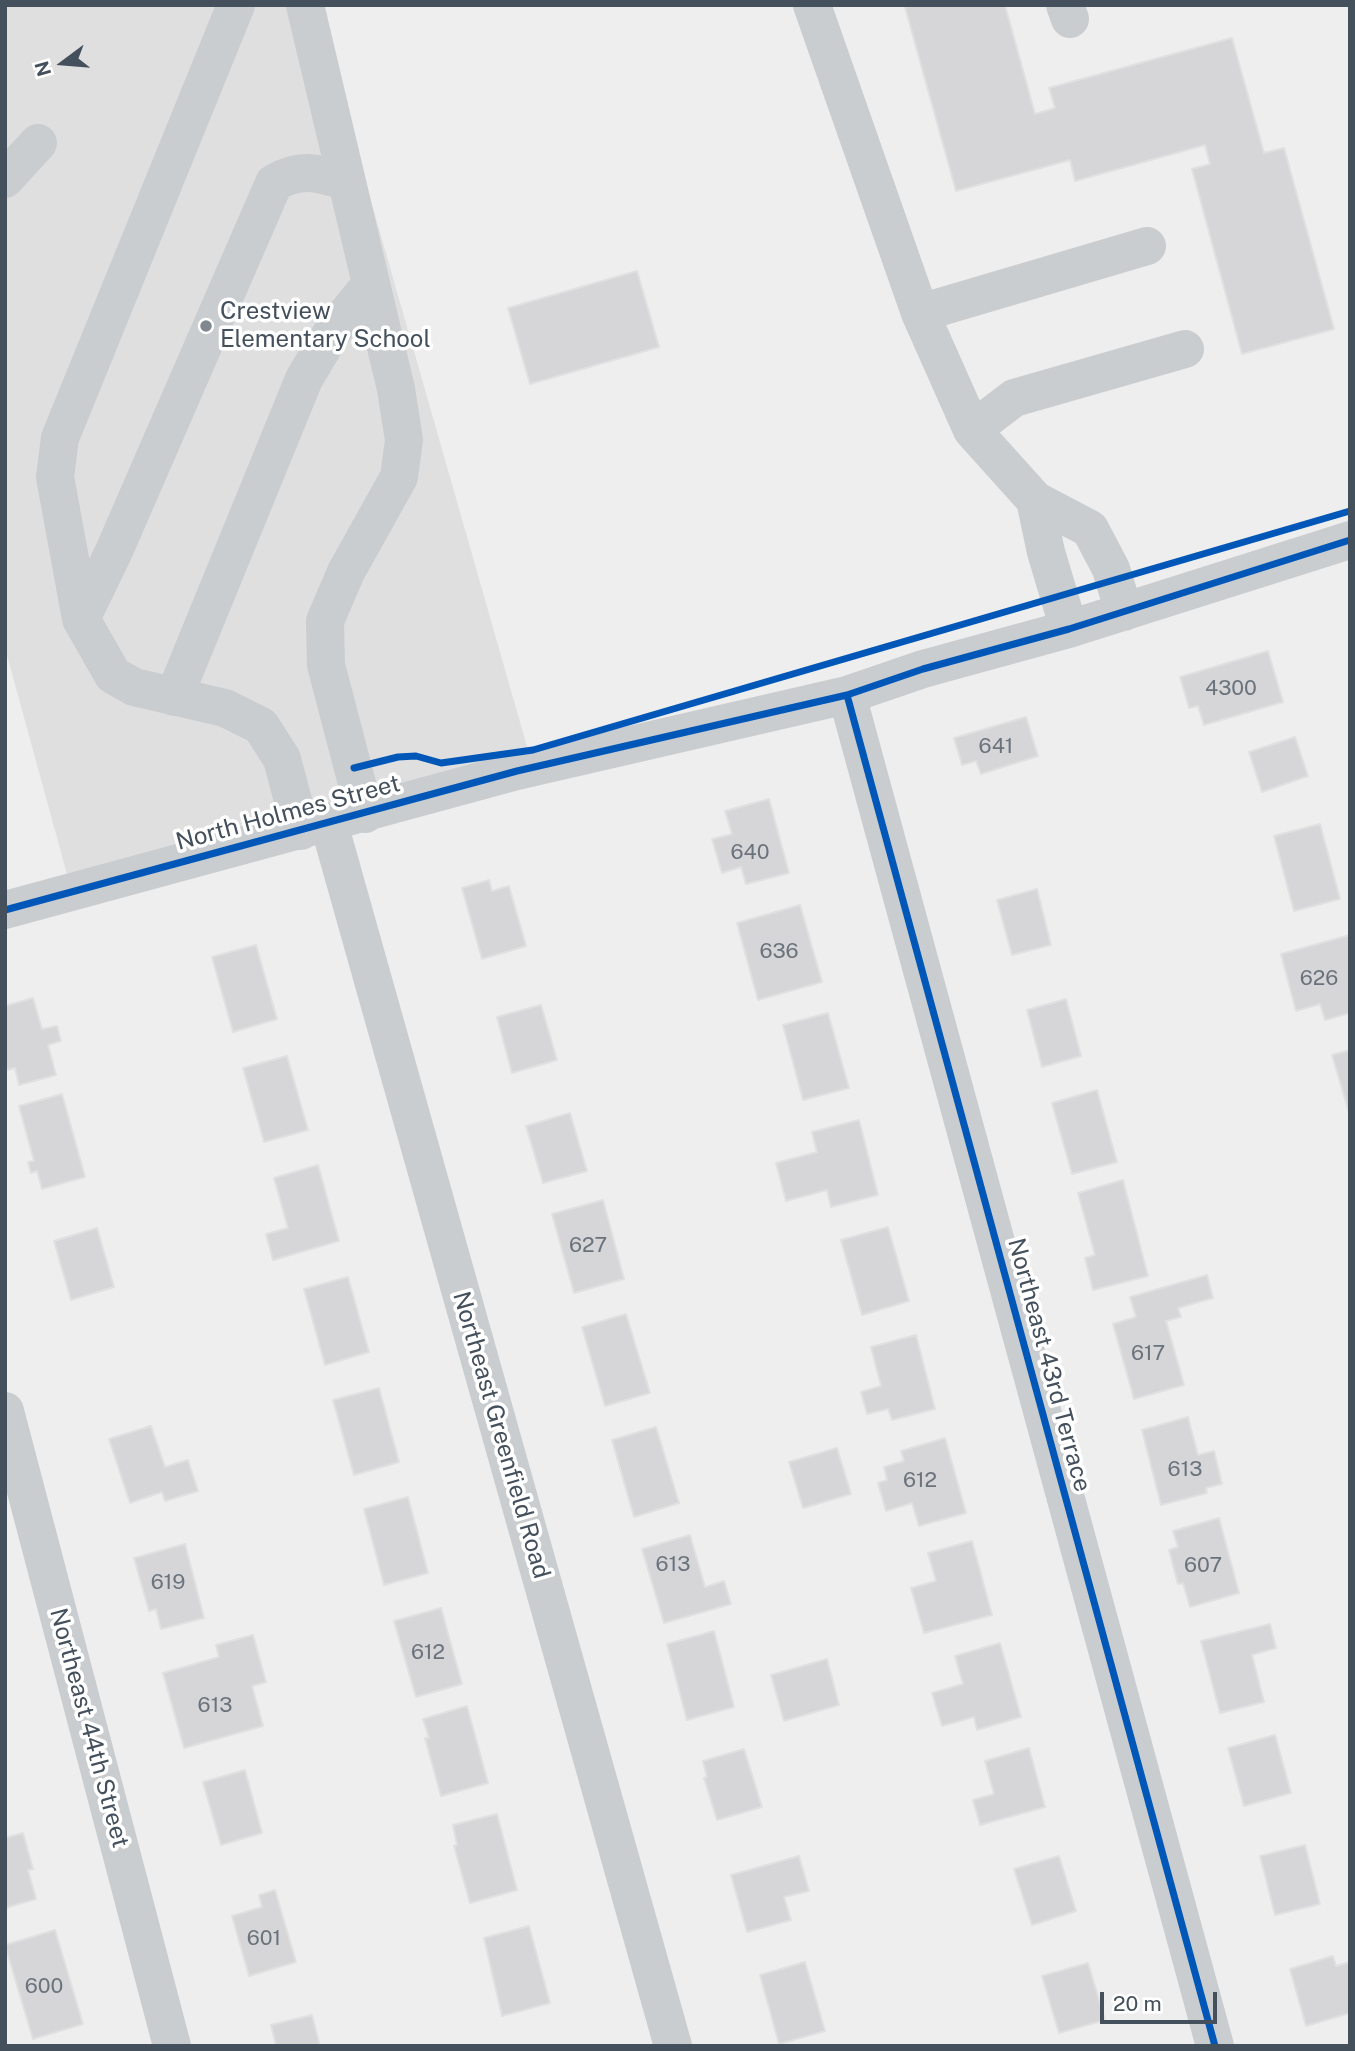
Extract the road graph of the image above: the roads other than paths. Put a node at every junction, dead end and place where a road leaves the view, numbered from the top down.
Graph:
1 (236, 5) edge
2 (305, 5) edge
3 (812, 5) edge
4 (38, 144) dead end
5 (5, 179) edge
6 (347, 182) junction
7 (1147, 246) dead end
8 (371, 284) junction
9 (920, 313) junction
10 (1185, 349) dead end
11 (972, 430) junction
12 (1035, 500) junction
13 (1348, 546) edge
14 (1124, 612) junction
15 (81, 619) junction
16 (1069, 629) junction
17 (847, 695) junction
18 (174, 697) junction
19 (365, 814) junction
20 (315, 827) junction
21 (5, 910) edge
22 (5, 1411) edge
23 (172, 2046) edge
24 (673, 2046) edge
25 (1215, 2046) edge

1 - 15 street, Northeast Greenfield Road
2 - 6 street
3 - 9 street
4 - 5 street
6 - 8 street
6 - 15 street
7 - 9 street
8 - 18 street
8 - 19 street
9 - 11 street
10 - 11 street
11 - 12 street
12 - 14 street
12 - 16 street
13 - 14 street, North Holmes Street
14 - 16 street, North Holmes Street
15 - 18 street, Northeast Greenfield Road
16 - 17 street, North Holmes Street
17 - 19 street, North Holmes Street
17 - 25 street, Northeast 43rd Terrace
18 - 20 street, Northeast Greenfield Road
19 - 20 street, North Holmes Street
20 - 21 street, North Holmes Street
20 - 24 street, Northeast Greenfield Road
22 - 23 street, Northeast 44th Street

